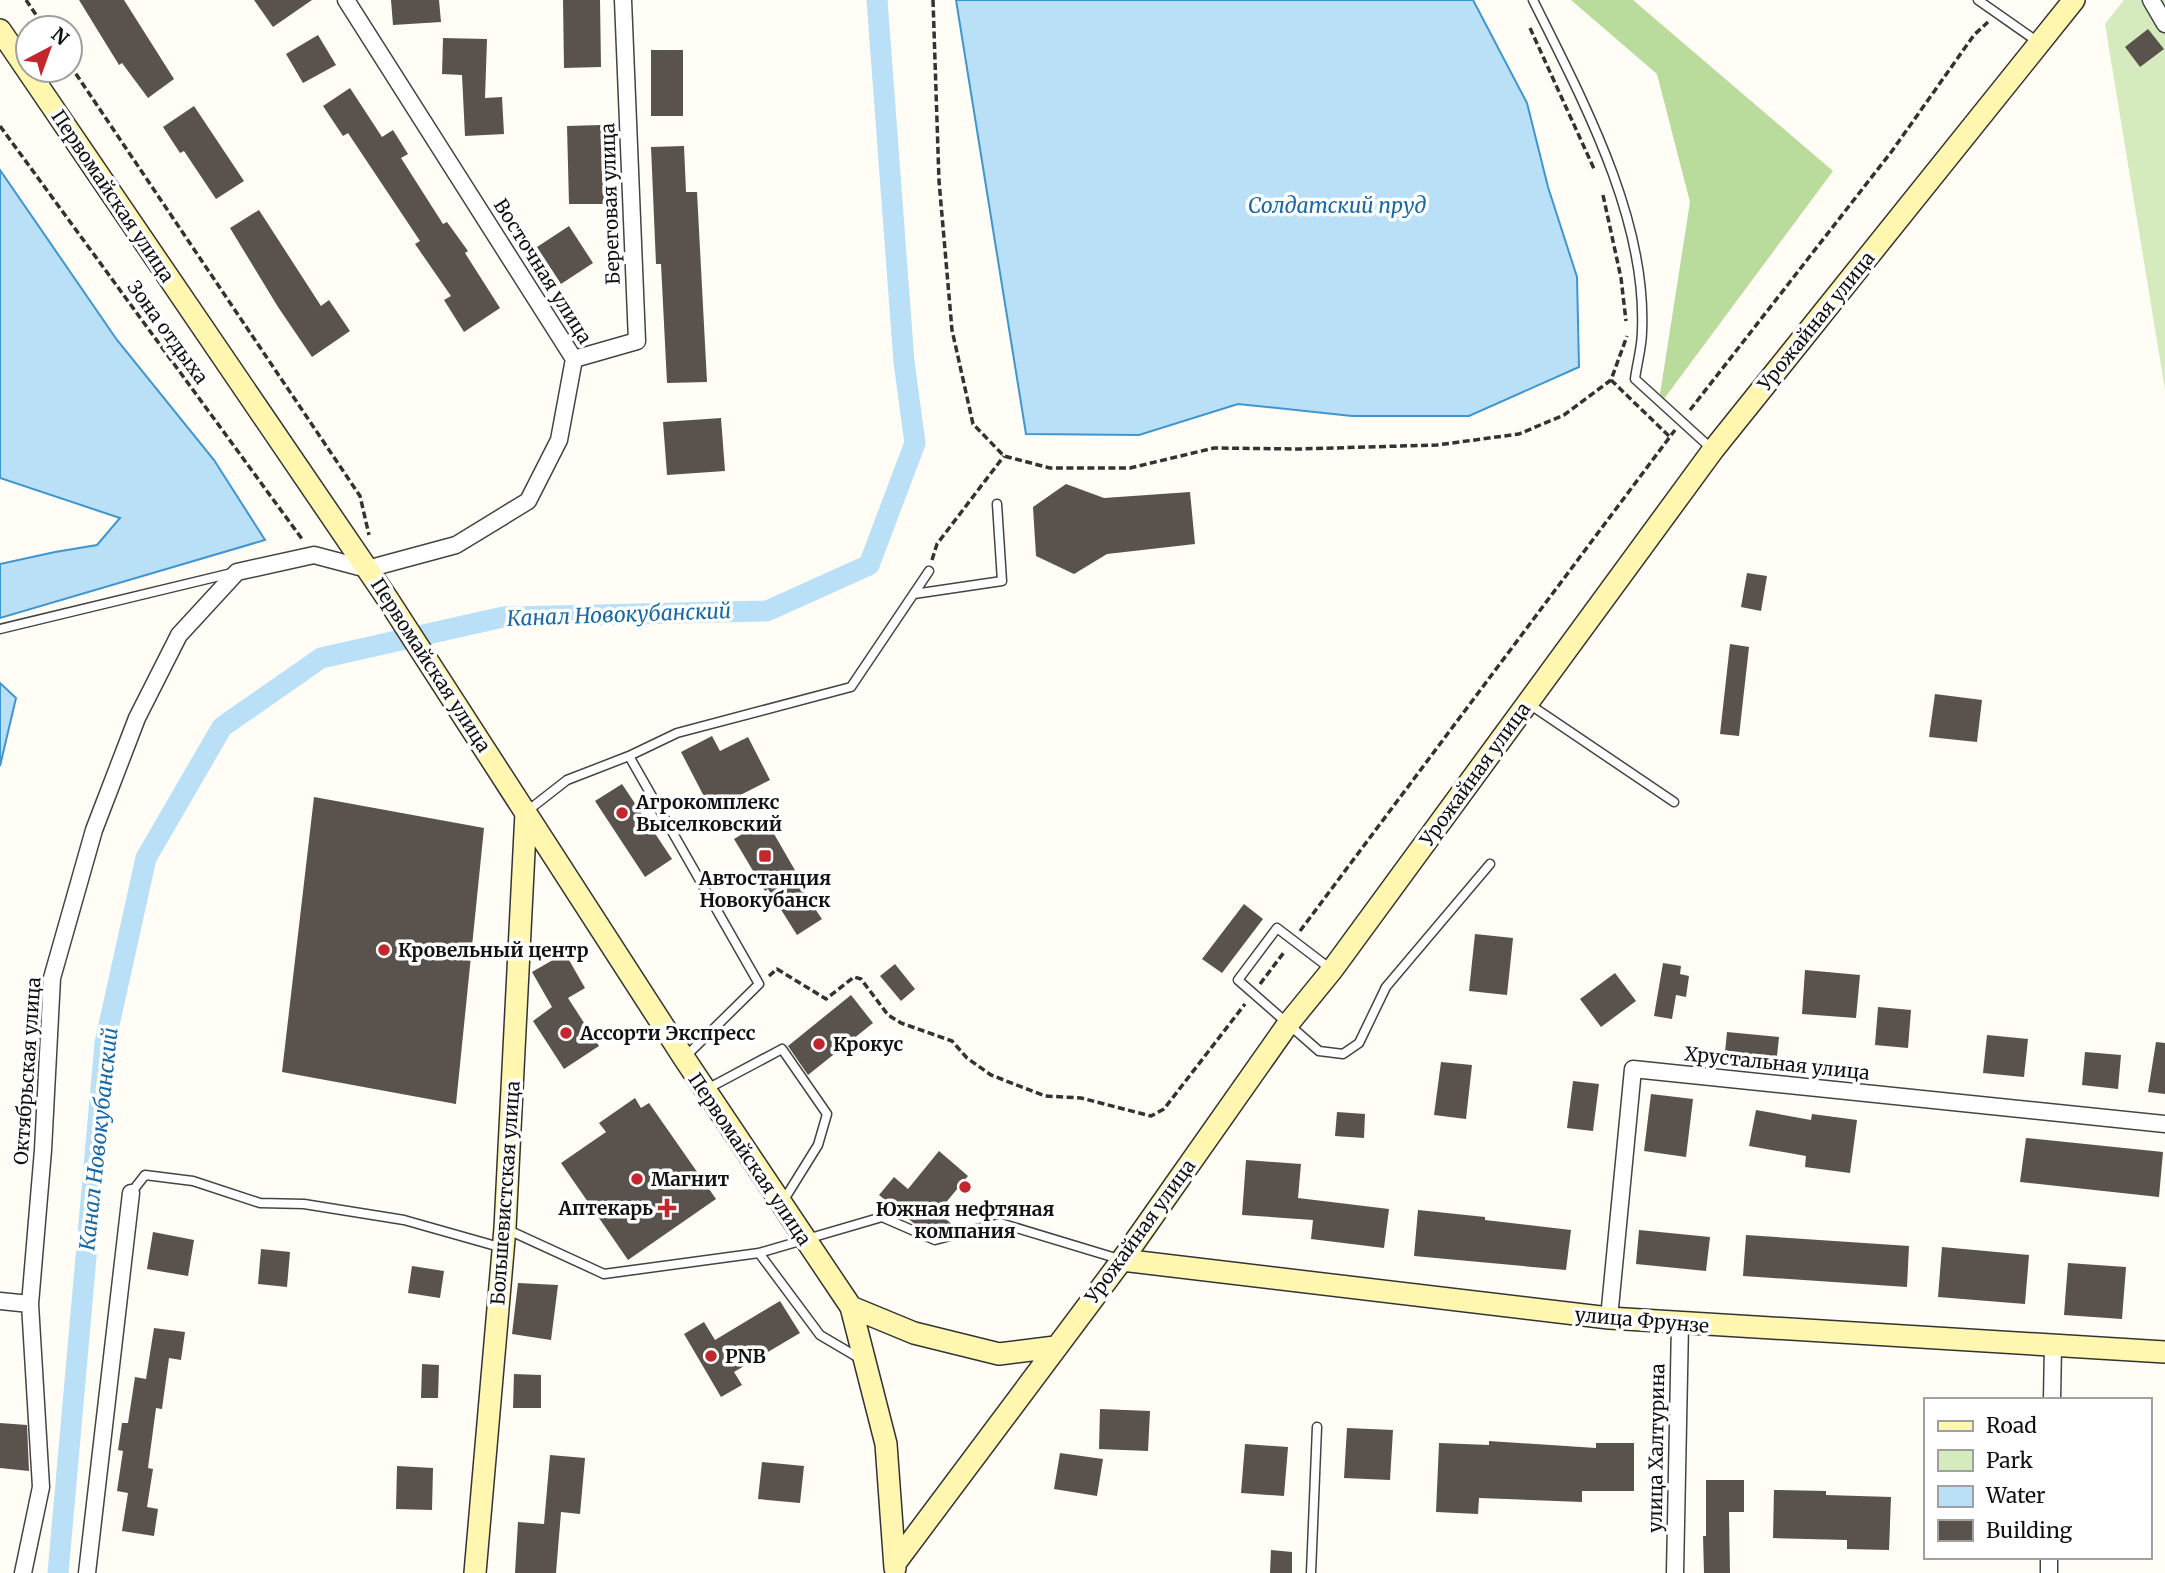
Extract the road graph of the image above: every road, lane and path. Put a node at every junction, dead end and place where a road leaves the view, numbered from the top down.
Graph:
1 (346, 0) edge
2 (623, 0) edge
3 (933, 0) edge
4 (1533, 0) edge
5 (1978, 0) edge
6 (2074, 0) edge
7 (2151, 0) edge
8 (1997, 13) junction
9 (1527, 20) dead end
10 (2165, 24) edge
11 (0, 30) edge
12 (2040, 44) junction
13 (83, 84) edge
14 (0, 126) edge
15 (1595, 171) dead end
16 (1601, 183) dead end
17 (574, 359) junction
18 (1611, 380) junction
19 (1681, 422) junction
20 (1670, 437) junction
21 (1713, 450) junction
22 (1004, 456) junction
23 (997, 504) dead end
24 (314, 555) junction
25 (376, 566) junction
26 (929, 571) joint
27 (237, 572) junction
28 (914, 594) junction
29 (0, 629) edge
30 (1527, 702) junction
31 (629, 756) junction
32 (1674, 802) dead end
33 (526, 812) junction
34 (1490, 864) dead end
35 (1293, 940) junction
36 (1332, 970) junction
37 (759, 984) junction
38 (1253, 994) junction
39 (1288, 1024) junction
40 (684, 1058) junction
41 (705, 1090) junction
42 (2165, 1124) edge
43 (131, 1193) joint
44 (781, 1205) junction
45 (504, 1238) junction
46 (805, 1241) junction
47 (759, 1252) junction
48 (1122, 1260) junction
49 (0, 1301) edge
50 (30, 1304) junction
51 (851, 1307) junction
52 (1609, 1318) junction
53 (1680, 1324) junction
54 (2053, 1345) junction
55 (1055, 1347) junction
56 (2165, 1352) edge
57 (865, 1361) junction
58 (2052, 1398) edge
59 (1317, 1427) dead end
60 (896, 1568) edge
61 (23, 1573) edge
62 (87, 1573) edge
63 (475, 1573) edge
64 (1311, 1573) edge
65 (1675, 1573) edge

1 - 17 street, Восточная улица
2 - 17 street, Береговая улица
3 - 22 path
4 - 19 lane
5 - 8 lane
6 - 12 main road, Урожайная улица
7 - 10 street
8 - 12 lane
8 - 19 path
9 - 15 path
11 - 25 main road, Первомайская улица
12 - 21 main road, Урожайная улица
13 - 25 path
14 - 24 path, Зона отдыха
16 - 18 path
17 - 25 street, Восточная улица
18 - 20 path
18 - 22 path
19 - 20 path
19 - 21 lane
20 - 35 path
21 - 30 main road, Урожайная улица
22 - 26 path
23 - 28 lane
24 - 25 street
24 - 27 street
25 - 33 main road, Первомайская улица
26 - 28 lane
27 - 29 lane
27 - 50 street, Октябрьская улица
28 - 31 lane
30 - 32 lane
30 - 36 main road, Урожайная улица
31 - 33 lane
31 - 37 lane
33 - 40 main road, Первомайская улица
33 - 45 main road, Большевистская улица
34 - 39 lane
35 - 36 lane
35 - 38 path
35 - 38 lane
36 - 39 main road, Урожайная улица
37 - 38 path
37 - 40 lane
38 - 39 lane
39 - 48 main road, Урожайная улица
40 - 41 main road, Первомайская улица
41 - 44 main road, Первомайская улица
41 - 44 lane
42 - 52 street, Хрустальная улица
43 - 45 lane
43 - 62 street
44 - 46 main road, Первомайская улица
45 - 47 lane
45 - 63 main road, Большевистская улица
46 - 47 lane
46 - 48 lane
46 - 51 main road, Первомайская улица
47 - 57 lane
48 - 52 main road, улица Фрунзе
48 - 55 main road, Урожайная улица
49 - 50 street
50 - 61 street, Октябрьская улица
51 - 55 main road
51 - 57 main road, Первомайская улица
52 - 53 main road, улица Фрунзе
53 - 54 main road, улица Фрунзе
53 - 65 street, улица Халтурина
54 - 56 main road, улица Фрунзе
54 - 58 street
55 - 60 main road, Урожайная улица
57 - 60 main road, Первомайская улица
59 - 64 lane

